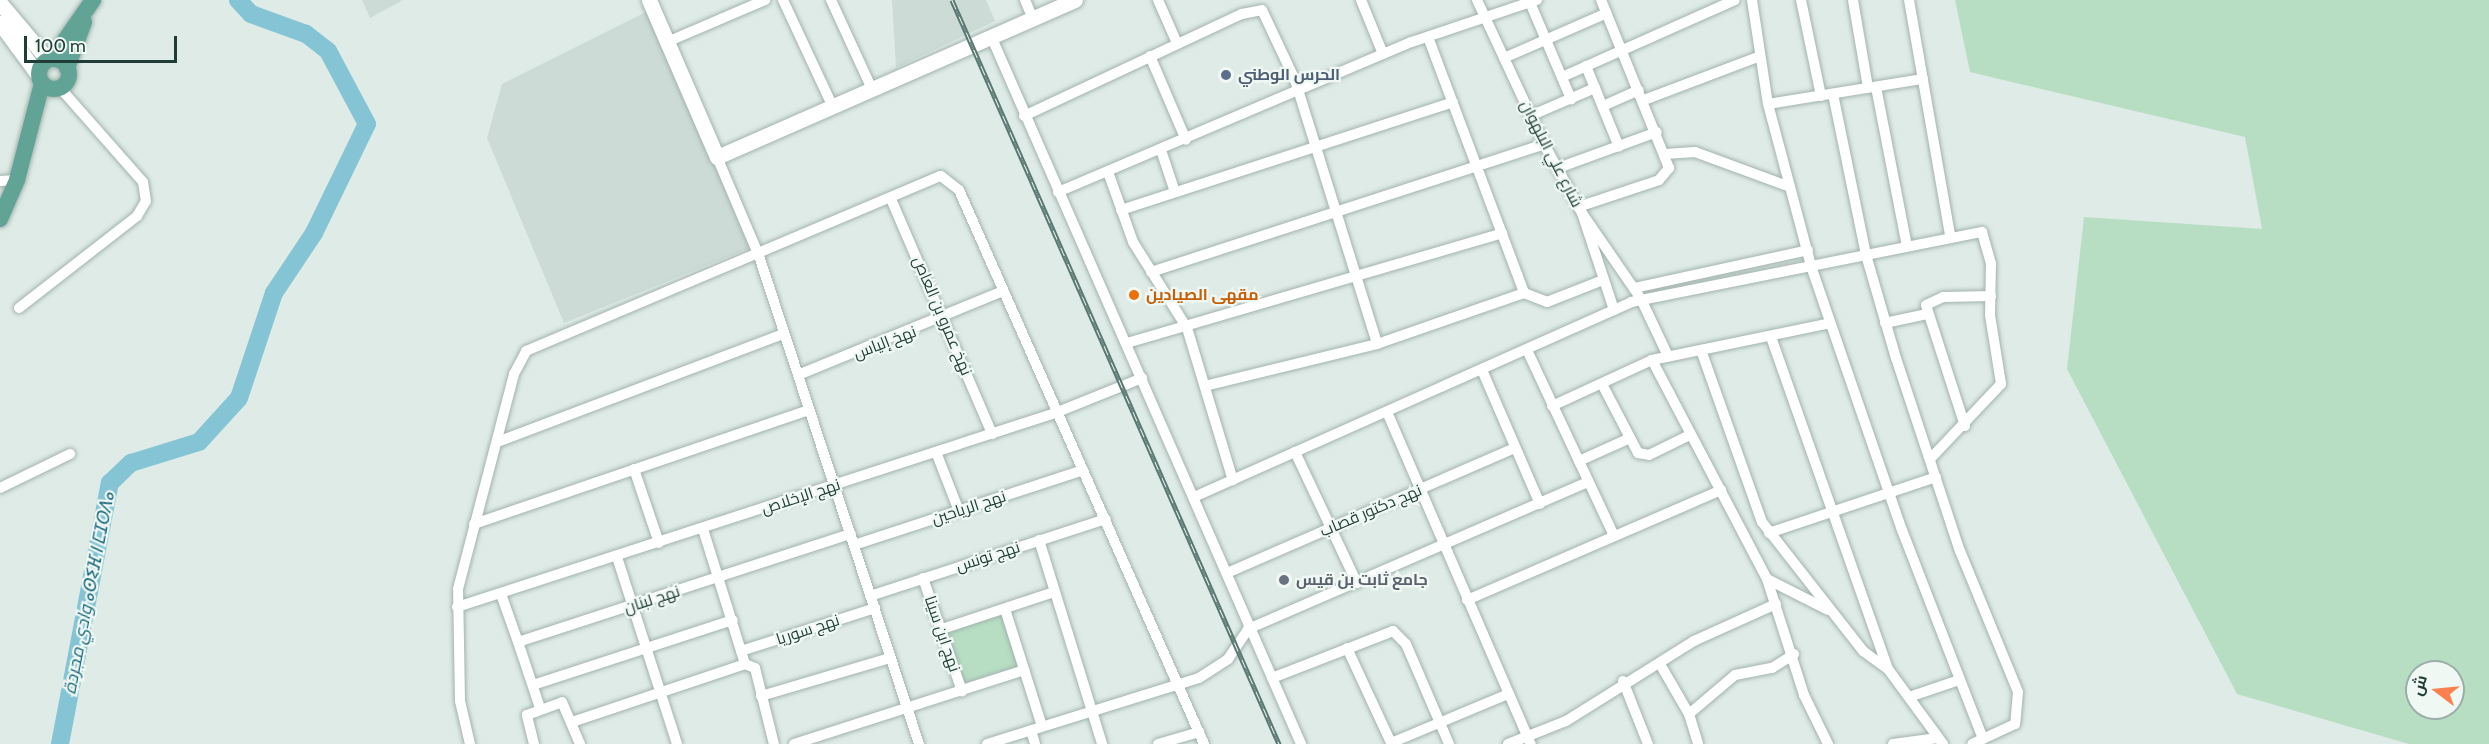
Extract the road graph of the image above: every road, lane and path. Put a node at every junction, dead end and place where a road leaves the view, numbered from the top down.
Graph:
1 (93, 0) edge
2 (649, 0) edge
3 (765, 0) edge
4 (783, 0) edge
5 (831, 0) edge
6 (1025, 0) edge
7 (1075, 0) edge
8 (1158, 0) edge
9 (1361, 0) edge
10 (1477, 0) edge
11 (1601, 0) edge
12 (1736, 0) edge
13 (1752, 0) edge
14 (1801, 0) edge
15 (1853, 0) edge
16 (1909, 0) edge
17 (1532, 1) edge
18 (0, 3) edge
19 (1607, 13) junction
20 (1033, 18) junction
21 (1486, 19) junction
22 (0, 23) edge
23 (991, 36) junction
24 (11, 37) edge
25 (1428, 37) junction
26 (1546, 39) junction
27 (667, 42) junction
28 (1177, 43) junction
29 (1622, 49) junction
30 (1383, 54) junction
31 (1150, 56) junction
32 (1758, 57) junction
33 (1504, 58) junction
34 (56, 63) junction
35 (1586, 66) junction
36 (1562, 77) junction
37 (1923, 79) junction
38 (49, 84) junction
39 (1872, 87) junction
40 (1595, 88) junction
41 (872, 89) junction
42 (1298, 92) junction
43 (1642, 95) junction
44 (1827, 95) junction
45 (1571, 99) junction
46 (1453, 102) junction
47 (1768, 104) junction
48 (1603, 106) junction
49 (832, 107) junction
50 (1024, 116) junction
51 (1530, 116) junction
52 (1657, 132) junction
53 (1186, 140) junction
54 (1544, 144) junction
55 (1619, 147) junction
56 (1317, 148) junction
57 (1161, 150) junction
58 (1665, 154) junction
59 (717, 157) junction
60 (1478, 167) junction
61 (1558, 168) junction
62 (1108, 172) junction
63 (17, 180) junction
64 (0, 181) edge
65 (1790, 187) junction
66 (1058, 192) junction
67 (1175, 192) junction
68 (891, 199) junction
69 (1121, 210) junction
70 (1580, 210) junction
71 (1338, 211) junction
72 (0, 219) edge
73 (1502, 233) junction
74 (1950, 236) junction
75 (1907, 246) junction
76 (1808, 250) junction
77 (1866, 255) junction
78 (759, 256) junction
79 (1811, 266) junction
80 (1151, 272) junction
81 (1357, 277) junction
82 (1603, 280) junction
83 (1634, 288) junction
84 (1003, 291) junction
85 (1524, 293) junction
86 (1991, 296) junction
87 (1641, 299) junction
88 (19, 308) dead end
89 (1614, 310) junction
90 (1927, 314) junction
91 (944, 319) junction
92 (1830, 323) junction
93 (1885, 323) junction
94 (1187, 328) junction
95 (783, 334) junction
96 (1771, 337) junction
97 (1127, 344) junction
98 (1377, 344) junction
99 (1527, 350) junction
100 (1701, 350) junction
101 (1668, 356) junction
102 (1652, 360) junction
103 (1482, 370) junction
104 (798, 375) junction
105 (1142, 378) junction
106 (1602, 384) junction
107 (1204, 386) junction
108 (1552, 406) junction
109 (808, 410) junction
110 (1387, 412) junction
111 (1055, 413) junction
112 (1965, 426) junction
113 (992, 434) junction
114 (1690, 435) junction
115 (1628, 439) junction
116 (500, 441) junction
117 (1515, 448) junction
118 (936, 452) junction
119 (1295, 452) junction
120 (70, 454) dead end
121 (1930, 459) junction
122 (1579, 461) junction
123 (634, 469) junction
124 (1083, 470) junction
125 (1936, 477) junction
126 (1233, 480) junction
127 (1588, 482) junction
128 (837, 486) junction
129 (0, 488) edge
130 (1720, 490) junction
131 (1419, 491) junction
132 (1889, 493) junction
133 (1194, 497) junction
134 (1540, 504) junction
135 (959, 511) junction
136 (1834, 511) junction
137 (1106, 519) junction
138 (474, 524) junction
139 (1330, 528) junction
140 (703, 529) junction
141 (1770, 533) junction
142 (1614, 536) junction
143 (853, 540) junction
144 (1039, 540) junction
145 (659, 543) junction
146 (1443, 546) junction
147 (617, 557) junction
148 (1227, 573) junction
149 (720, 578) junction
150 (922, 578) junction
151 (1767, 579) junction
152 (1358, 583) junction
153 (1054, 592) junction
154 (501, 594) junction
155 (870, 596) junction
156 (1467, 600) junction
157 (1776, 604) junction
158 (632, 606) junction
159 (457, 607) junction
160 (875, 608) junction
161 (1005, 609) junction
162 (1833, 613) junction
163 (733, 620) junction
164 (1251, 628) junction
165 (942, 629) junction
166 (518, 642) junction
167 (646, 648) junction
168 (1347, 648) junction
169 (741, 651) junction
170 (1794, 654) junction
171 (890, 657) junction
172 (745, 663) junction
173 (1660, 664) junction
174 (1888, 669) junction
175 (1024, 670) junction
176 (1272, 678) junction
177 (1959, 680) junction
178 (1623, 681) junction
179 (533, 685) junction
180 (1177, 685) junction
181 (962, 690) junction
182 (660, 693) junction
183 (1509, 694) junction
184 (761, 696) junction
185 (1909, 697) junction
186 (540, 708) junction
187 (907, 708) junction
188 (1092, 710) junction
189 (1689, 714) junction
190 (572, 722) junction
191 (1440, 725) junction
192 (1036, 728) junction
193 (1198, 732) junction
194 (1983, 739) junction
195 (1529, 740) edge
196 (1941, 741) edge
197 (470, 744) edge
198 (533, 744) edge
199 (580, 744) edge
200 (677, 744) edge
201 (774, 744) edge
202 (794, 744) edge
203 (919, 744) edge
204 (987, 744) edge
205 (1035, 744) edge
206 (1102, 744) edge
207 (1158, 744) edge
208 (1204, 744) edge
209 (1301, 744) edge
210 (1449, 744) edge
211 (1508, 744) edge
212 (1648, 744) edge
213 (1698, 744) edge
214 (1828, 744) edge
215 (1893, 744) edge
216 (1972, 744) edge

1 - 34 main road
2 - 27 street
3 - 27 street
4 - 49 street
5 - 41 street
6 - 20 street
7 - 20 street
8 - 28 street
9 - 30 street
10 - 21 street, شارع علي البلهوان
11 - 19 street
12 - 29 street
13 - 32 street
14 - 44 street
15 - 39 street
16 - 37 street
17 - 21 street
17 - 26 street
18 - 24 street
19 - 26 street
19 - 29 street
20 - 23 street
21 - 25 street
21 - 33 street, شارع علي البلهوان
22 - 24 street
23 - 41 street
23 - 50 street
24 - 34 street
24 - 38 street
25 - 30 street
25 - 46 street
26 - 33 street
26 - 36 street
27 - 59 street
28 - 31 street
28 - 42 street
29 - 35 street
29 - 43 street
30 - 42 street
31 - 50 street
31 - 53 street
32 - 43 street
32 - 47 street
33 - 51 street, شارع علي البلهوان
34 - 38 main road
34 - 38 main road
35 - 36 street
35 - 40 street
36 - 45 street
37 - 39 street
37 - 74 street
38 - 63 main road
38 - 88 street
39 - 44 street
39 - 75 street
40 - 45 street
40 - 48 street
41 - 49 street
42 - 53 street
42 - 56 street
43 - 48 street
43 - 52 street
44 - 47 street
44 - 77 street
45 - 51 street
46 - 56 street
46 - 60 street
47 - 65 street
48 - 55 street
49 - 59 street
50 - 66 street
51 - 54 street, شارع علي البلهوان
52 - 55 street
52 - 58 street
53 - 57 street
54 - 60 street
54 - 61 street, شارع علي البلهوان
55 - 61 street
56 - 67 street
56 - 71 street
57 - 62 street
57 - 67 street
58 - 65 street
58 - 70 street
59 - 78 street
60 - 71 street
60 - 73 street
61 - 70 street, شارع علي البلهوان
62 - 66 street
62 - 69 street
63 - 64 street
63 - 72 main road
65 - 76 street
66 - 97 street
67 - 69 street
68 - 78 street
68 - 84 street
68 - 91 street, نهخ عمرو بن العاص
69 - 80 street
70 - 82 street
70 - 83 street, شارع علي البلهوان
71 - 80 street
71 - 81 street
73 - 81 street
73 - 85 street
74 - 75 street
74 - 86 street
75 - 77 street
76 - 79 street
76 - 83 street
77 - 79 street
77 - 93 street
78 - 95 street
78 - 116 street
79 - 87 street
79 - 92 street
80 - 94 street
81 - 94 street
81 - 98 street
82 - 85 street
82 - 89 street
83 - 87 street, شارع علي البلهوان
84 - 91 street, نهخ إلياس
84 - 111 street
85 - 98 street
86 - 90 street
86 - 112 street
87 - 89 street
87 - 101 street, شارع علي البلهوان
89 - 99 street
90 - 93 street
90 - 112 street
91 - 104 street, نهخ إلياس
91 - 113 street, نهخ عمرو بن العاص
92 - 96 street
92 - 132 street
93 - 121 street
94 - 97 street
94 - 107 street
95 - 104 street
95 - 116 street
96 - 100 street
96 - 136 street
97 - 105 street
98 - 107 street
99 - 103 street
99 - 108 street
100 - 101 street
100 - 141 street
101 - 102 street
102 - 106 street
102 - 114 street
103 - 110 street
103 - 117 street
104 - 109 street
105 - 111 street, نهج الإخلاص
105 - 133 street
106 - 108 street
106 - 115 street
107 - 126 street
108 - 122 street
109 - 123 street
109 - 128 street
110 - 119 street
110 - 131 street
111 - 113 street, نهج الإخلاص
111 - 124 street
112 - 121 street
113 - 118 street, نهج الإخلاص
114 - 115 street
114 - 130 street
115 - 122 street
116 - 138 street
117 - 131 street, نهج دكتور قصاب
117 - 134 street
118 - 128 street, نهج الإخلاص
118 - 135 street
119 - 126 street
119 - 139 street
120 - 129 street
121 - 125 street
122 - 127 street
123 - 138 street
123 - 145 street
124 - 135 street, نهج الرياحين
124 - 137 street
125 - 132 street
125 - 194 street
126 - 133 street
127 - 134 street
127 - 142 street
128 - 140 street, نهج الإخلاص
128 - 143 street
130 - 142 street
130 - 151 street
131 - 139 street, نهج دكتور قصاب
131 - 146 street
132 - 136 street
132 - 177 street
133 - 148 street
134 - 146 street
135 - 143 street, نهج الرياحين
136 - 141 street
136 - 174 street
137 - 144 street, نهج تونس
137 - 180 street
138 - 159 street
139 - 148 street, نهج دكتور قصاب
139 - 152 street
140 - 145 street, نهج الإخلاص
140 - 149 street
141 - 162 street
142 - 156 street
143 - 149 street, نهج لبنان
143 - 155 street
144 - 150 street, نهج تونس
144 - 153 street
145 - 147 street, نهج الإخلاص
146 - 152 street
146 - 156 street
147 - 154 street, نهج الإخلاص
147 - 158 street
148 - 164 street
149 - 158 street, نهج لبنان
149 - 163 street
150 - 155 street, نهج تونس
150 - 165 street, نهج ابن سينا
151 - 157 street
151 - 162 street
152 - 164 street
153 - 161 street
153 - 188 street
154 - 159 street, نهج الإخلاص
154 - 166 street
155 - 160 street
156 - 183 street
157 - 170 street
157 - 173 street
158 - 166 street, نهج لبنان
158 - 167 street
159 - 197 street
160 - 169 street, نهج سوريا
160 - 171 street
161 - 165 street
161 - 175 street
162 - 174 street
163 - 167 street
163 - 169 street
164 - 176 street
164 - 180 street
165 - 181 street, نهج ابن سينا
166 - 179 street
167 - 179 street
167 - 182 street
168 - 176 street
168 - 191 street
168 - 191 street
169 - 172 street
170 - 189 street
170 - 214 street
171 - 184 street
171 - 187 street
172 - 182 street
172 - 184 street
173 - 178 street
173 - 189 street
174 - 185 street
175 - 181 street
175 - 192 street
176 - 209 street
177 - 185 street
177 - 194 street
178 - 195 street
178 - 212 street
179 - 186 street
180 - 188 street
180 - 193 street
181 - 187 street
182 - 190 street
182 - 200 street
183 - 191 street
183 - 195 street
184 - 201 street
185 - 196 street
186 - 190 street
186 - 198 street
187 - 202 street
187 - 203 street
188 - 192 street
188 - 206 street
189 - 213 street
190 - 199 street
191 - 210 street
192 - 204 street
192 - 205 street
193 - 207 street
193 - 208 street
194 - 216 street
195 - 211 street
196 - 215 street

